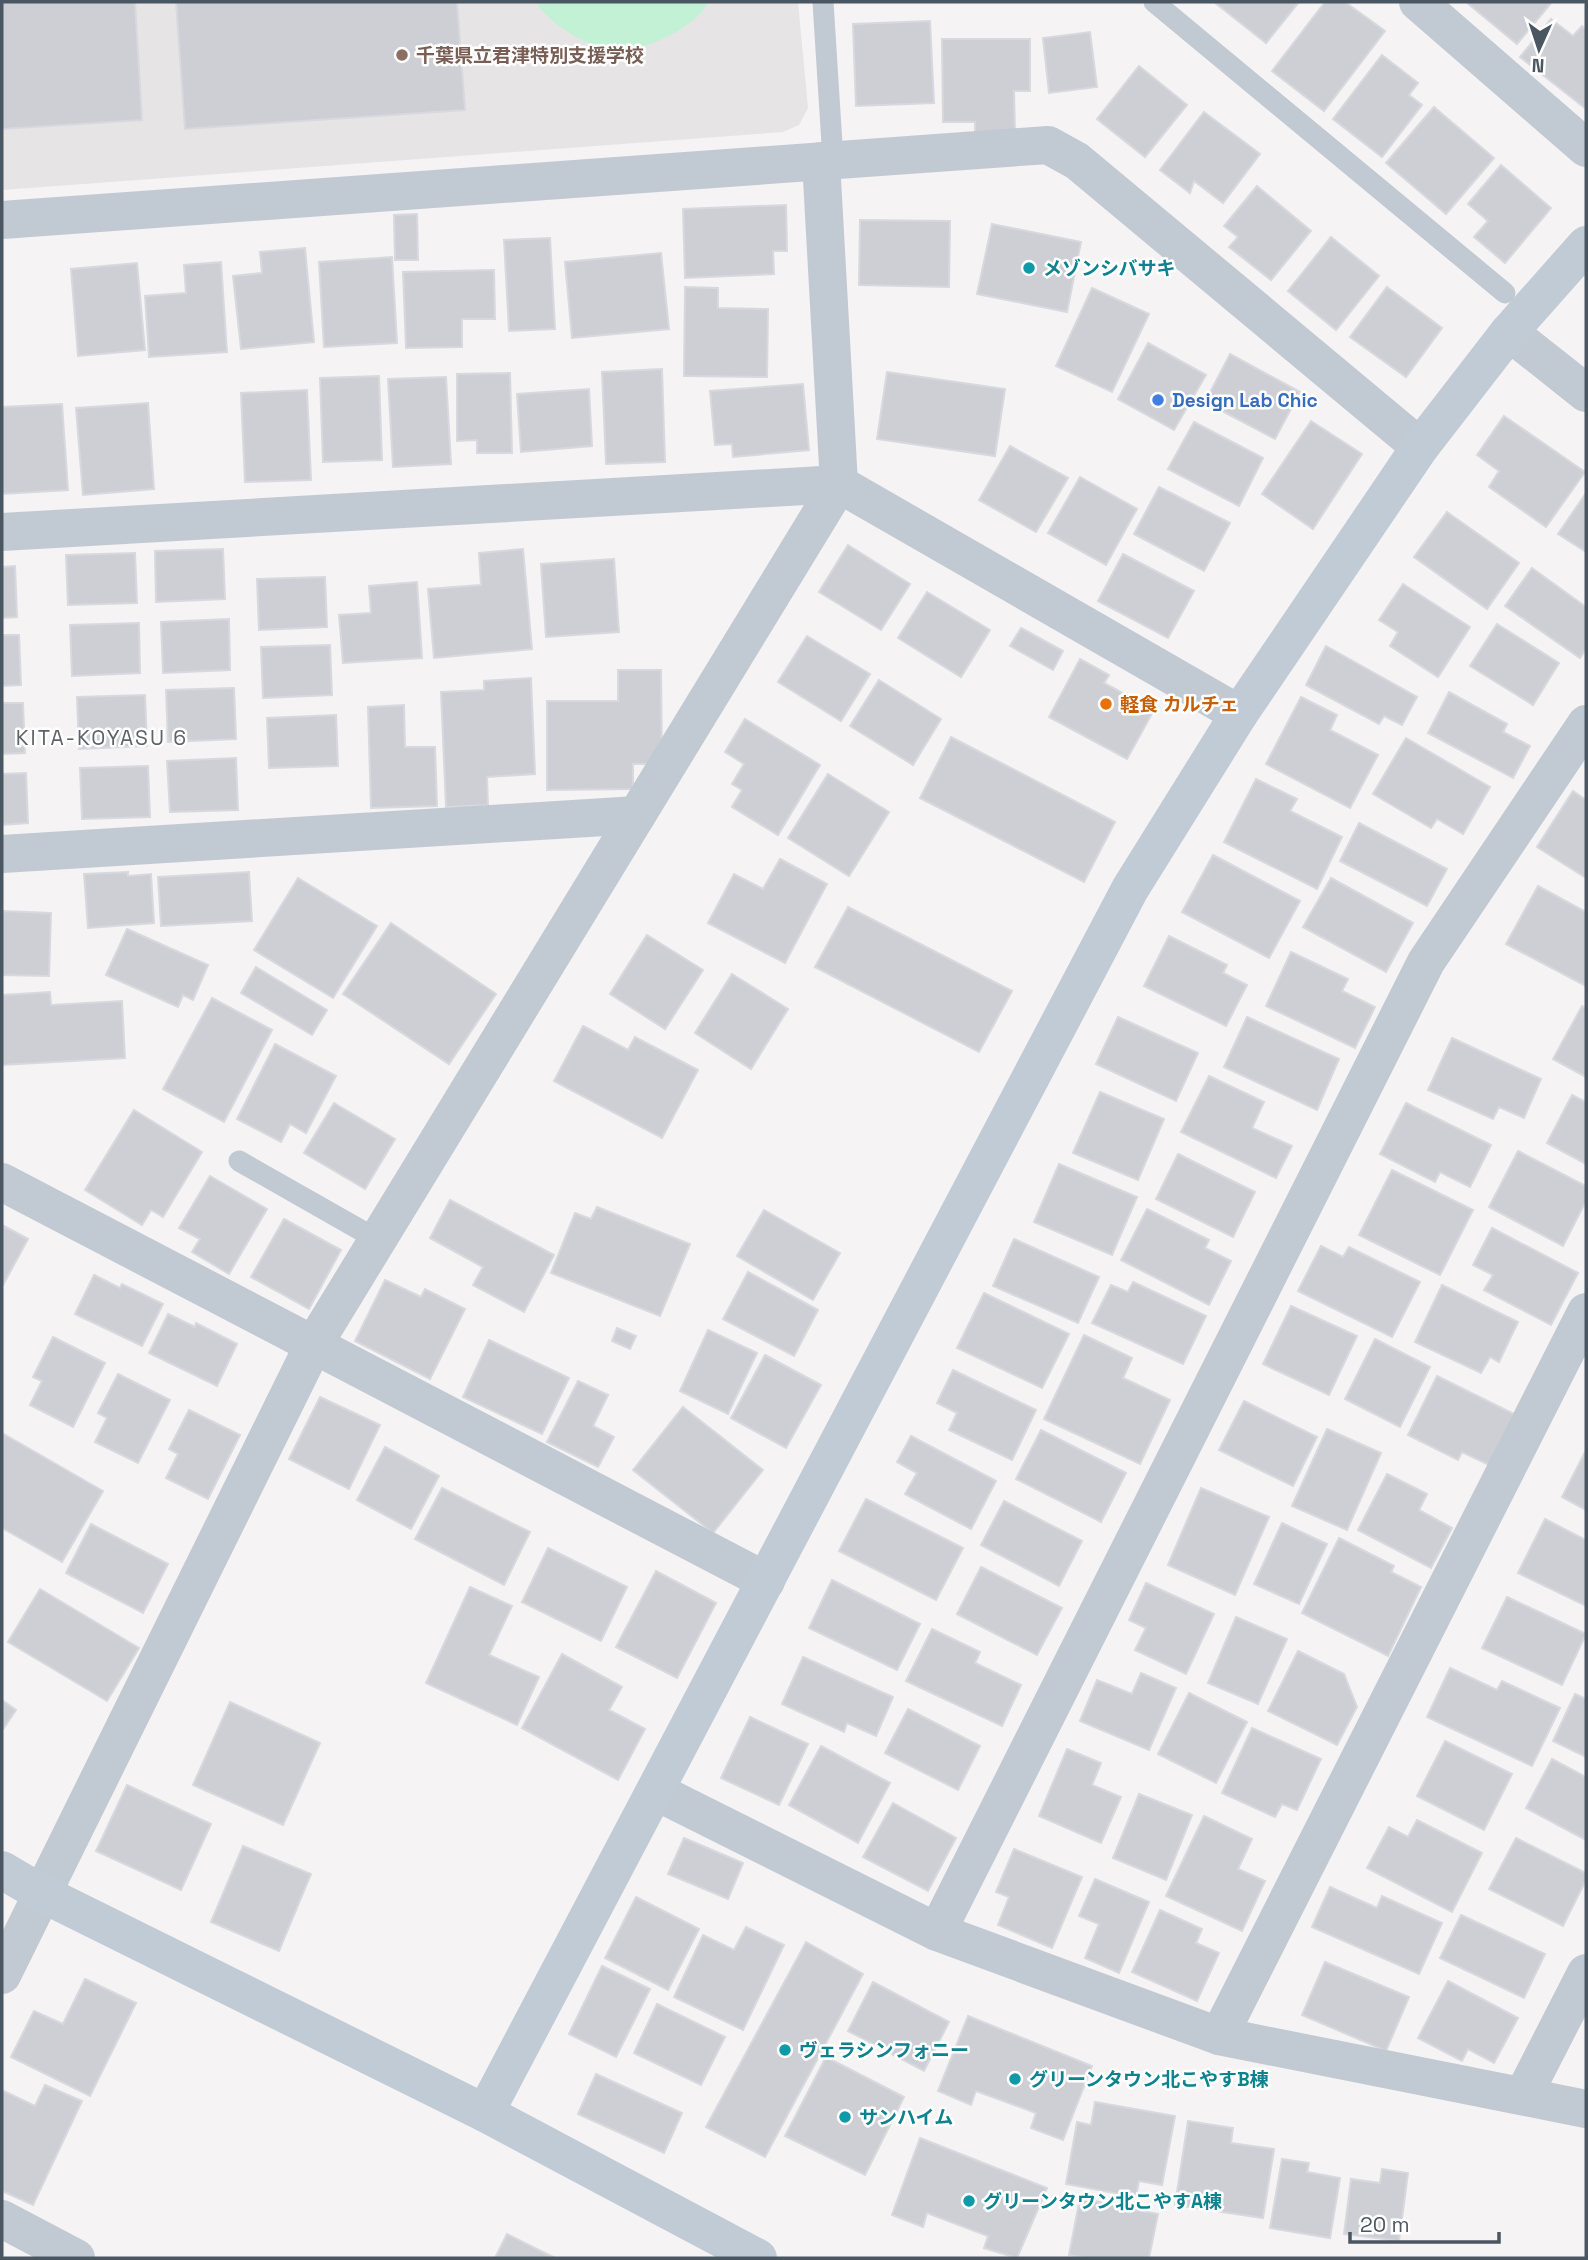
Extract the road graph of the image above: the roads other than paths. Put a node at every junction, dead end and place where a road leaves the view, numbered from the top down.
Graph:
1 (823, 2) edge
2 (1154, 2) edge
3 (1418, 2) edge
4 (1586, 148) edge
5 (827, 160) junction
6 (2, 220) edge
7 (1586, 245) edge
8 (1505, 293) dead end
9 (1509, 332) junction
10 (1586, 393) edge
11 (1420, 447) junction
12 (839, 484) junction
13 (2, 532) edge
14 (1239, 715) junction
15 (1586, 724) edge
16 (637, 815) junction
17 (2, 854) edge
18 (239, 1161) dead end
19 (2, 1182) edge
20 (378, 1240) junction
21 (1586, 1312) edge
22 (314, 1344) junction
23 (766, 1581) junction
24 (655, 1791) junction
25 (2, 1870) edge
26 (40, 1893) junction
27 (937, 1933) junction
28 (1586, 1973) edge
29 (2, 1975) edge
30 (1219, 2036) junction
31 (1523, 2096) junction
32 (1586, 2109) edge
33 (485, 2113) junction
34 (2, 2219) edge
35 (76, 2258) edge
36 (758, 2258) edge

1 - 5 lane
2 - 8 lane
3 - 4 street
5 - 6 street
5 - 11 street
5 - 12 street
7 - 9 street
9 - 10 street
9 - 11 street
11 - 14 street
12 - 13 street
12 - 14 street
12 - 16 street
14 - 23 street
15 - 27 street
16 - 17 street
16 - 20 street
18 - 20 lane
19 - 22 street
20 - 22 street
21 - 30 street
22 - 23 street
22 - 26 street
23 - 24 street
24 - 27 street
24 - 33 street
25 - 26 street
26 - 29 street
26 - 33 street
27 - 30 street
28 - 31 street
30 - 31 street
31 - 32 street
33 - 36 street
34 - 35 street

